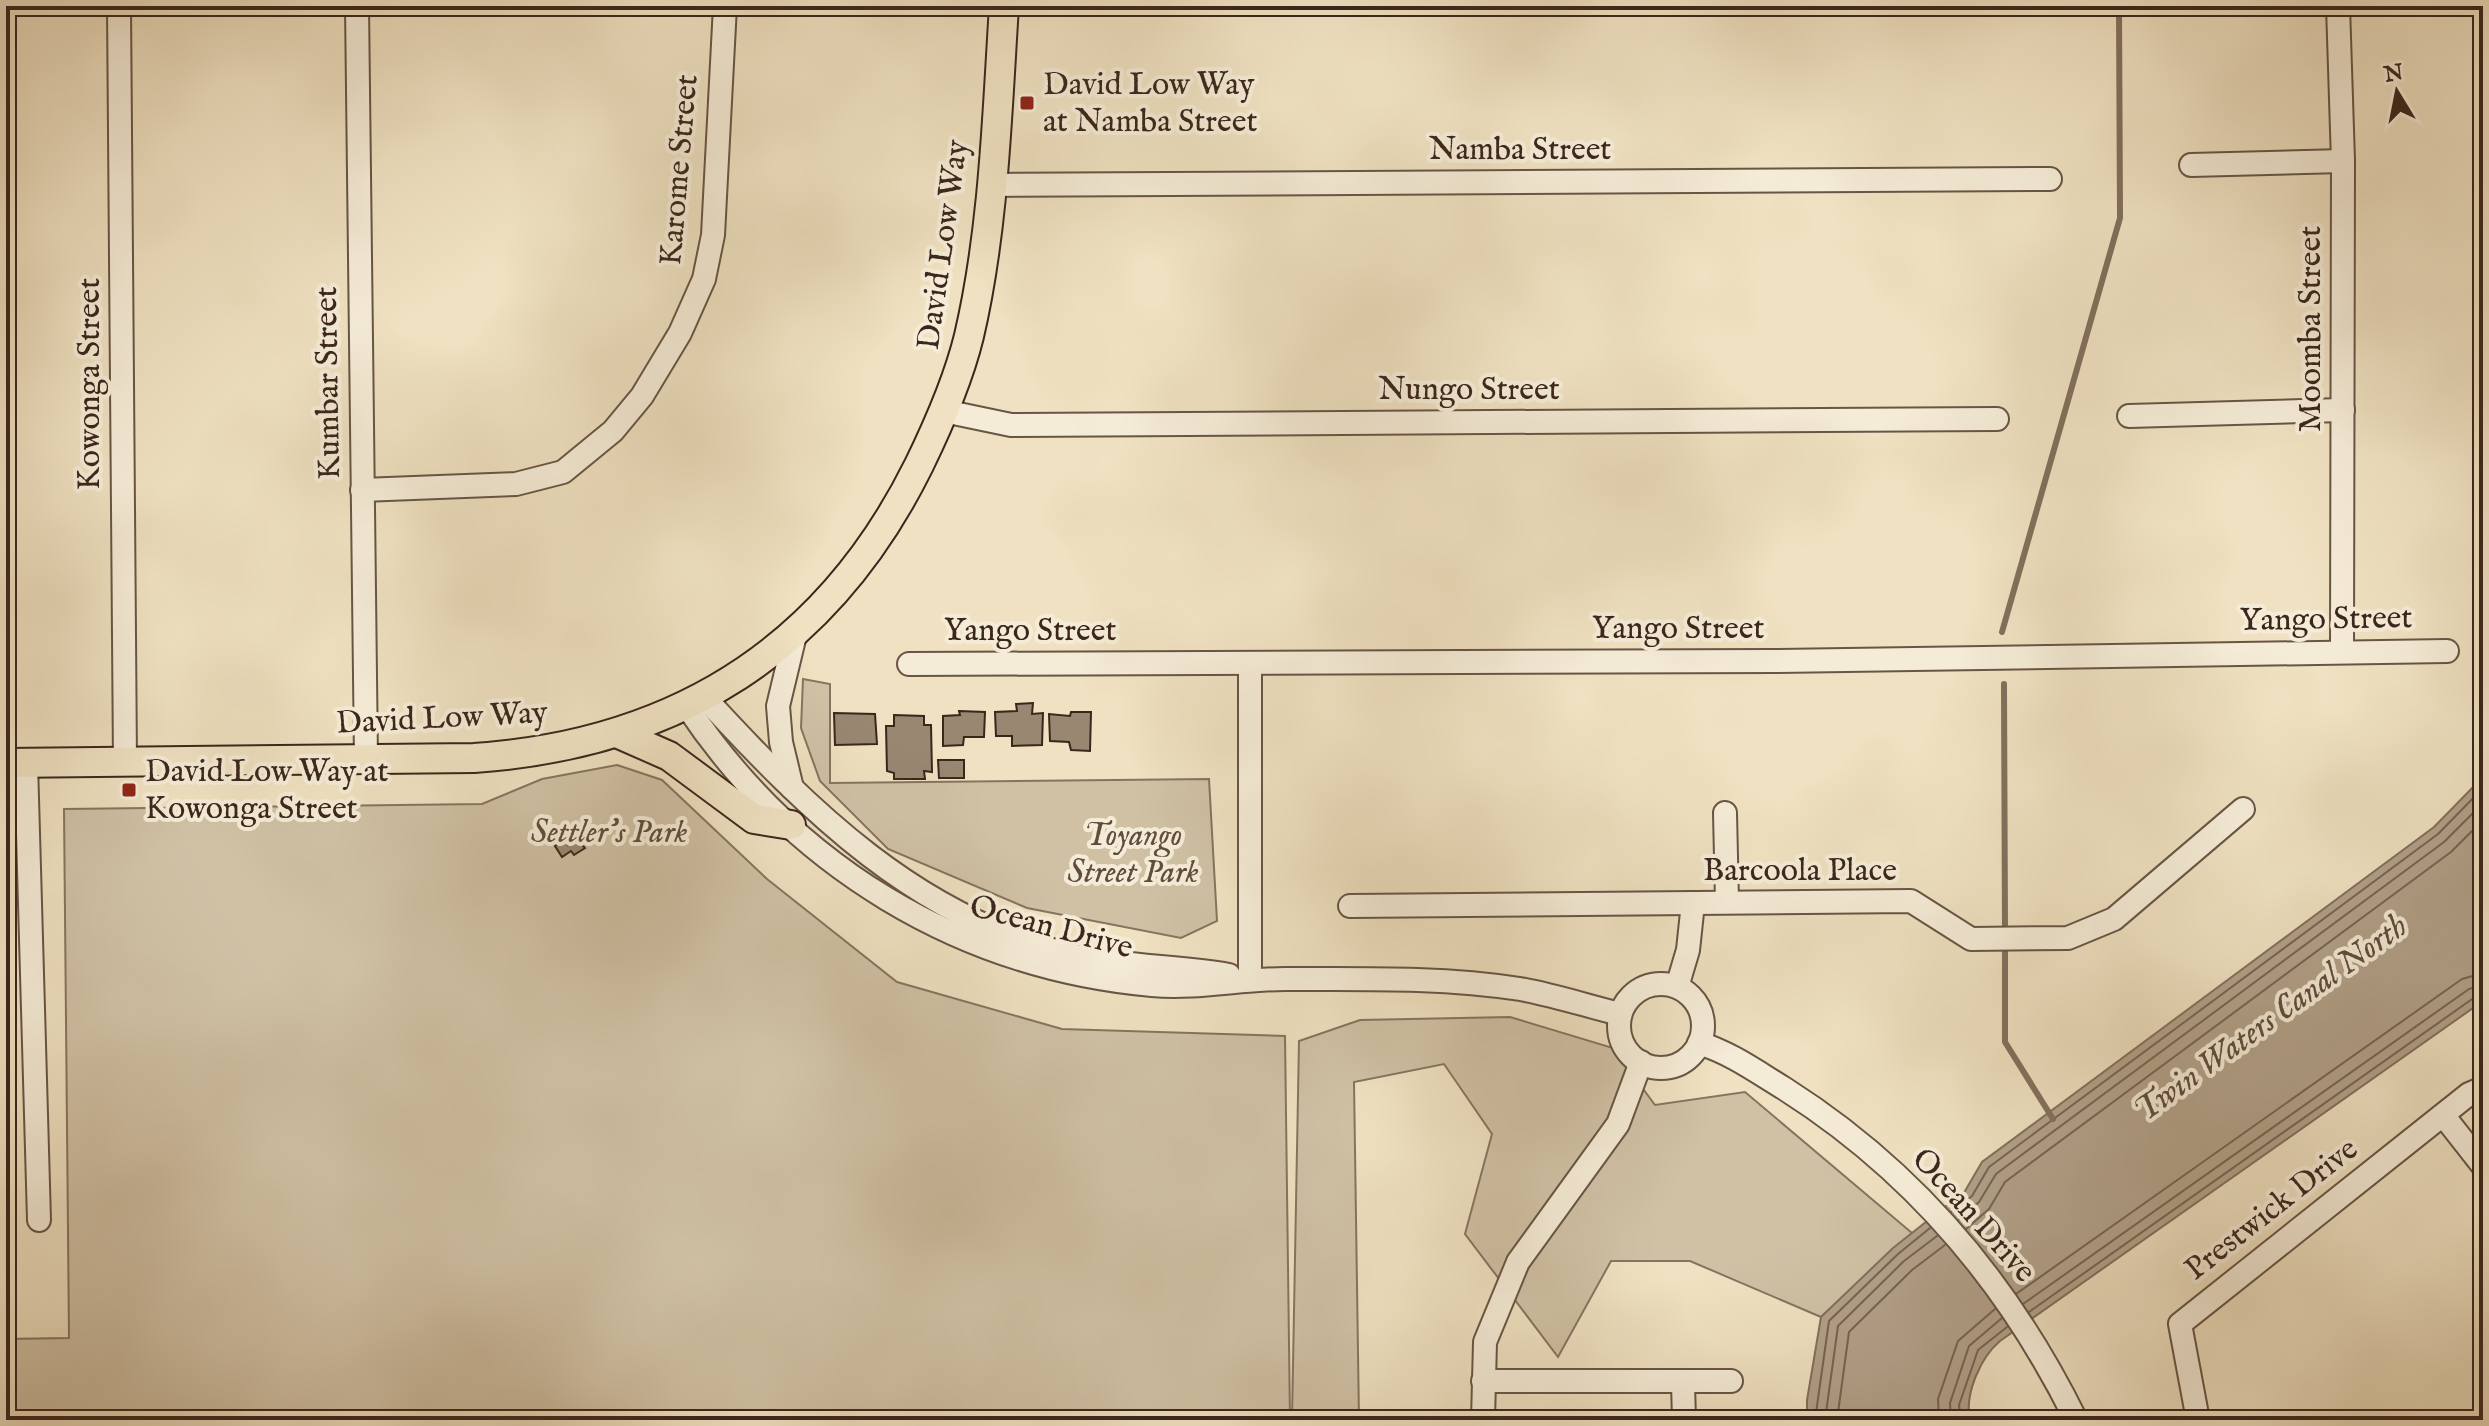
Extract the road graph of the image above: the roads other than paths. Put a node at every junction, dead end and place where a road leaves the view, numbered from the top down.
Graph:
1 (119, 6) edge
2 (357, 6) edge
3 (725, 6) edge
4 (1004, 6) edge
5 (2338, 6) edge
6 (2343, 161) junction
7 (2191, 165) dead end
8 (2050, 179) dead end
9 (990, 185) junction
10 (2343, 410) junction
11 (944, 411) junction
12 (2129, 416) dead end
13 (1997, 419) dead end
14 (362, 490) junction
15 (796, 631) junction
16 (2342, 651) junction
17 (2447, 651) dead end
18 (1250, 663) junction
19 (909, 664) dead end
20 (695, 701) junction
21 (619, 734) junction
22 (366, 759) junction
23 (125, 761) junction
24 (16, 763) edge
25 (793, 789) junction
26 (2243, 809) dead end
27 (1725, 813) dead end
28 (791, 825) junction
29 (1727, 901) junction
30 (1693, 903) junction
31 (1350, 906) dead end
32 (1250, 979) junction
33 (1677, 987) junction
34 (1620, 1014) junction
35 (1699, 1043) junction
36 (1641, 1062) junction
37 (2483, 1088) edge
38 (2443, 1115) junction
39 (2483, 1166) edge
40 (39, 1220) dead end
41 (1483, 1381) junction
42 (1731, 1381) dead end
43 (1683, 1383) junction
44 (1483, 1420) edge
45 (1684, 1420) edge
46 (2076, 1420) edge
47 (2198, 1420) edge

1 - 23 street, Kowonga Street
2 - 14 street, Kumbar Street
3 - 14 street, Karome Street
4 - 9 main road, David Low Way
5 - 6 street, Moomba Street
6 - 7 street
6 - 10 street, Moomba Street
8 - 9 street, Namba Street
9 - 11 main road, David Low Way
10 - 12 street
10 - 16 street, Moomba Street
11 - 13 street, Nungo Street
11 - 15 main road, David Low Way
14 - 22 street, Kumbar Street
15 - 20 main road, David Low Way
15 - 25 street
16 - 17 street, Yango Street
16 - 18 street, Yango Street
18 - 19 street, Yango Street
18 - 32 street
20 - 21 main road, David Low Way
20 - 25 street, Ocean Drive
20 - 28 street, Ocean Drive
21 - 22 main road, David Low Way
21 - 28 main road
22 - 23 main road, David Low Way
23 - 24 main road, David Low Way
24 - 40 street
25 - 32 street, Ocean Drive
26 - 29 street, Barcoola Place
27 - 29 street
28 - 32 street, Ocean Drive
29 - 30 street, Barcoola Place
30 - 31 street, Barcoola Place
30 - 33 street
32 - 34 street, Ocean Drive
33 - 34 street
33 - 35 street
34 - 36 street
35 - 36 street
35 - 46 street, Ocean Drive
36 - 41 street
37 - 38 street, Prestwick Drive
38 - 39 street
38 - 47 street, Prestwick Drive
41 - 43 street
41 - 44 street
42 - 43 street
43 - 45 street

